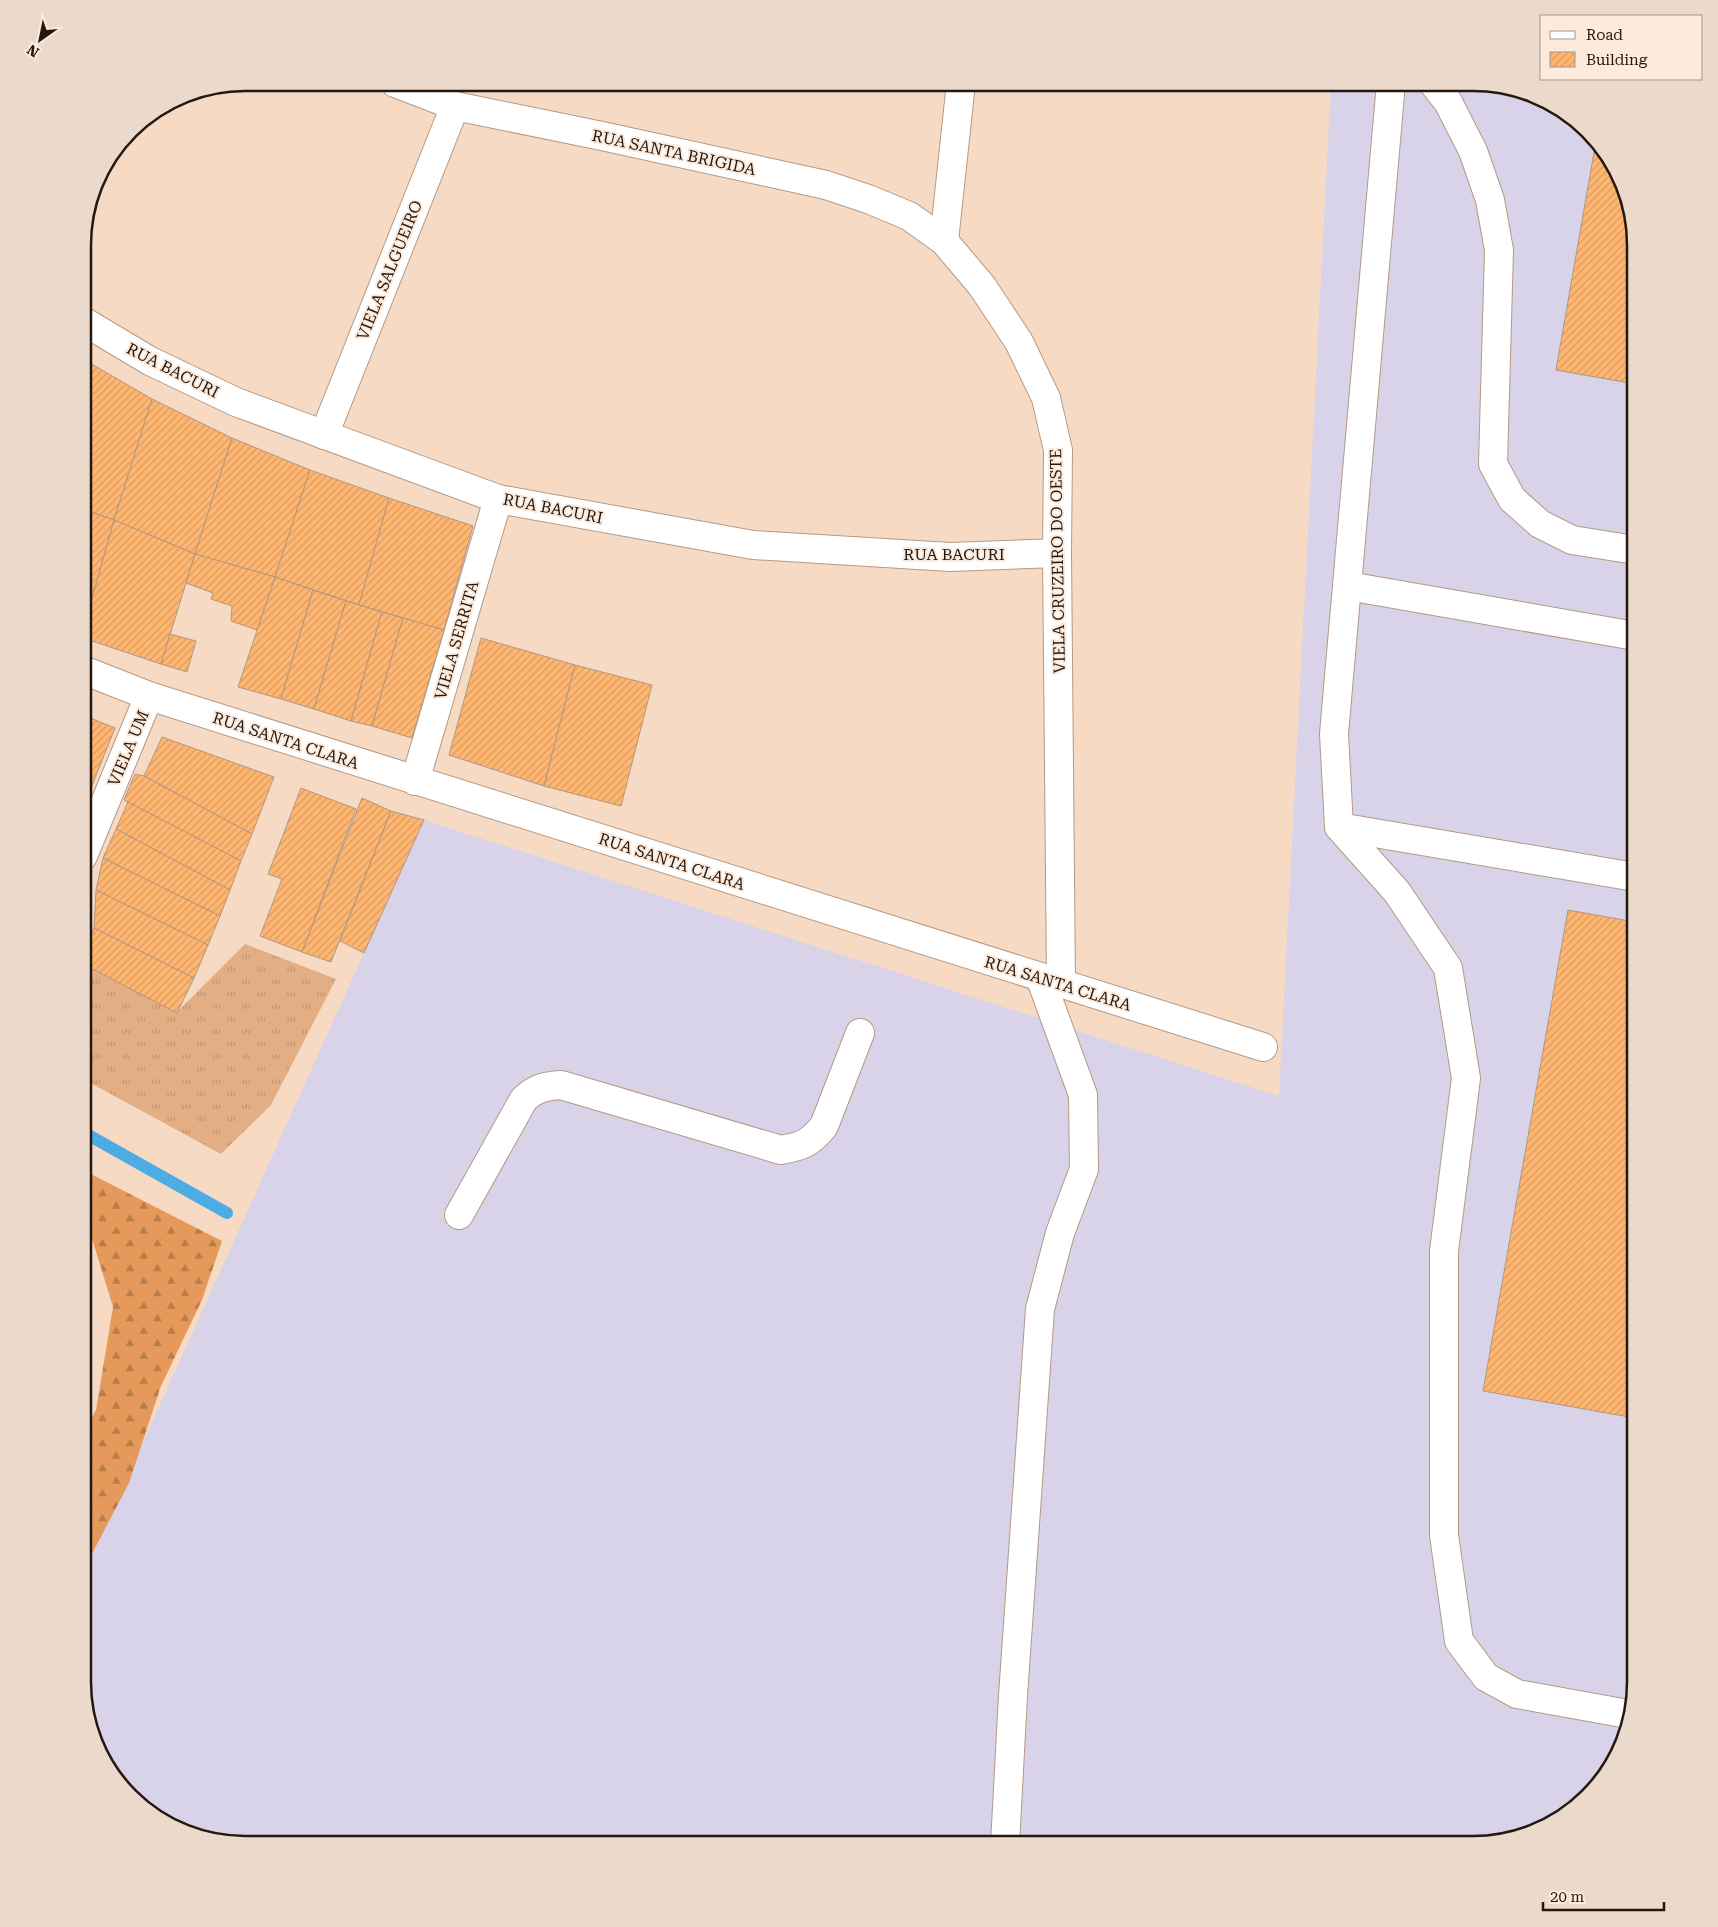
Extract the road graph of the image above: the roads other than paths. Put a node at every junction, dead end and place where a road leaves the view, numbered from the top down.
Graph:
1 (420, 92) edge
2 (960, 92) edge
3 (1390, 92) edge
4 (1440, 92) edge
5 (455, 106) junction
6 (944, 241) junction
7 (92, 326) edge
8 (324, 435) junction
9 (498, 498) junction
10 (1627, 549) edge
11 (1057, 553) junction
12 (1348, 586) junction
13 (1627, 634) edge
14 (92, 673) edge
15 (149, 696) junction
16 (415, 781) junction
17 (1339, 827) junction
18 (92, 835) edge
19 (1627, 875) edge
20 (1050, 980) junction
21 (860, 1033) dead end
22 (1263, 1047) dead end
23 (458, 1215) dead end
24 (1623, 1713) edge
25 (1005, 1836) edge

1 - 5 street, RUA SANTA BRIGIDA
2 - 6 street
3 - 12 street
4 - 10 street
5 - 6 street, RUA SANTA BRIGIDA
5 - 8 street, VIELA SALGUEIRO
6 - 11 street, VIELA CRUZEIRO DO OESTE
7 - 8 street, RUA BACURI
8 - 9 street, RUA BACURI
9 - 11 street, RUA BACURI
9 - 16 street, VIELA SERRITA
11 - 20 street, VIELA CRUZEIRO DO OESTE
12 - 13 street
12 - 17 street
14 - 15 street, RUA SANTA CLARA
15 - 16 street, RUA SANTA CLARA
15 - 18 street, VIELA UM
16 - 20 street, RUA SANTA CLARA
17 - 19 street
17 - 24 street
20 - 22 street, RUA SANTA CLARA
20 - 25 street, VIELA CRUZEIRO DO OESTE
21 - 23 street

